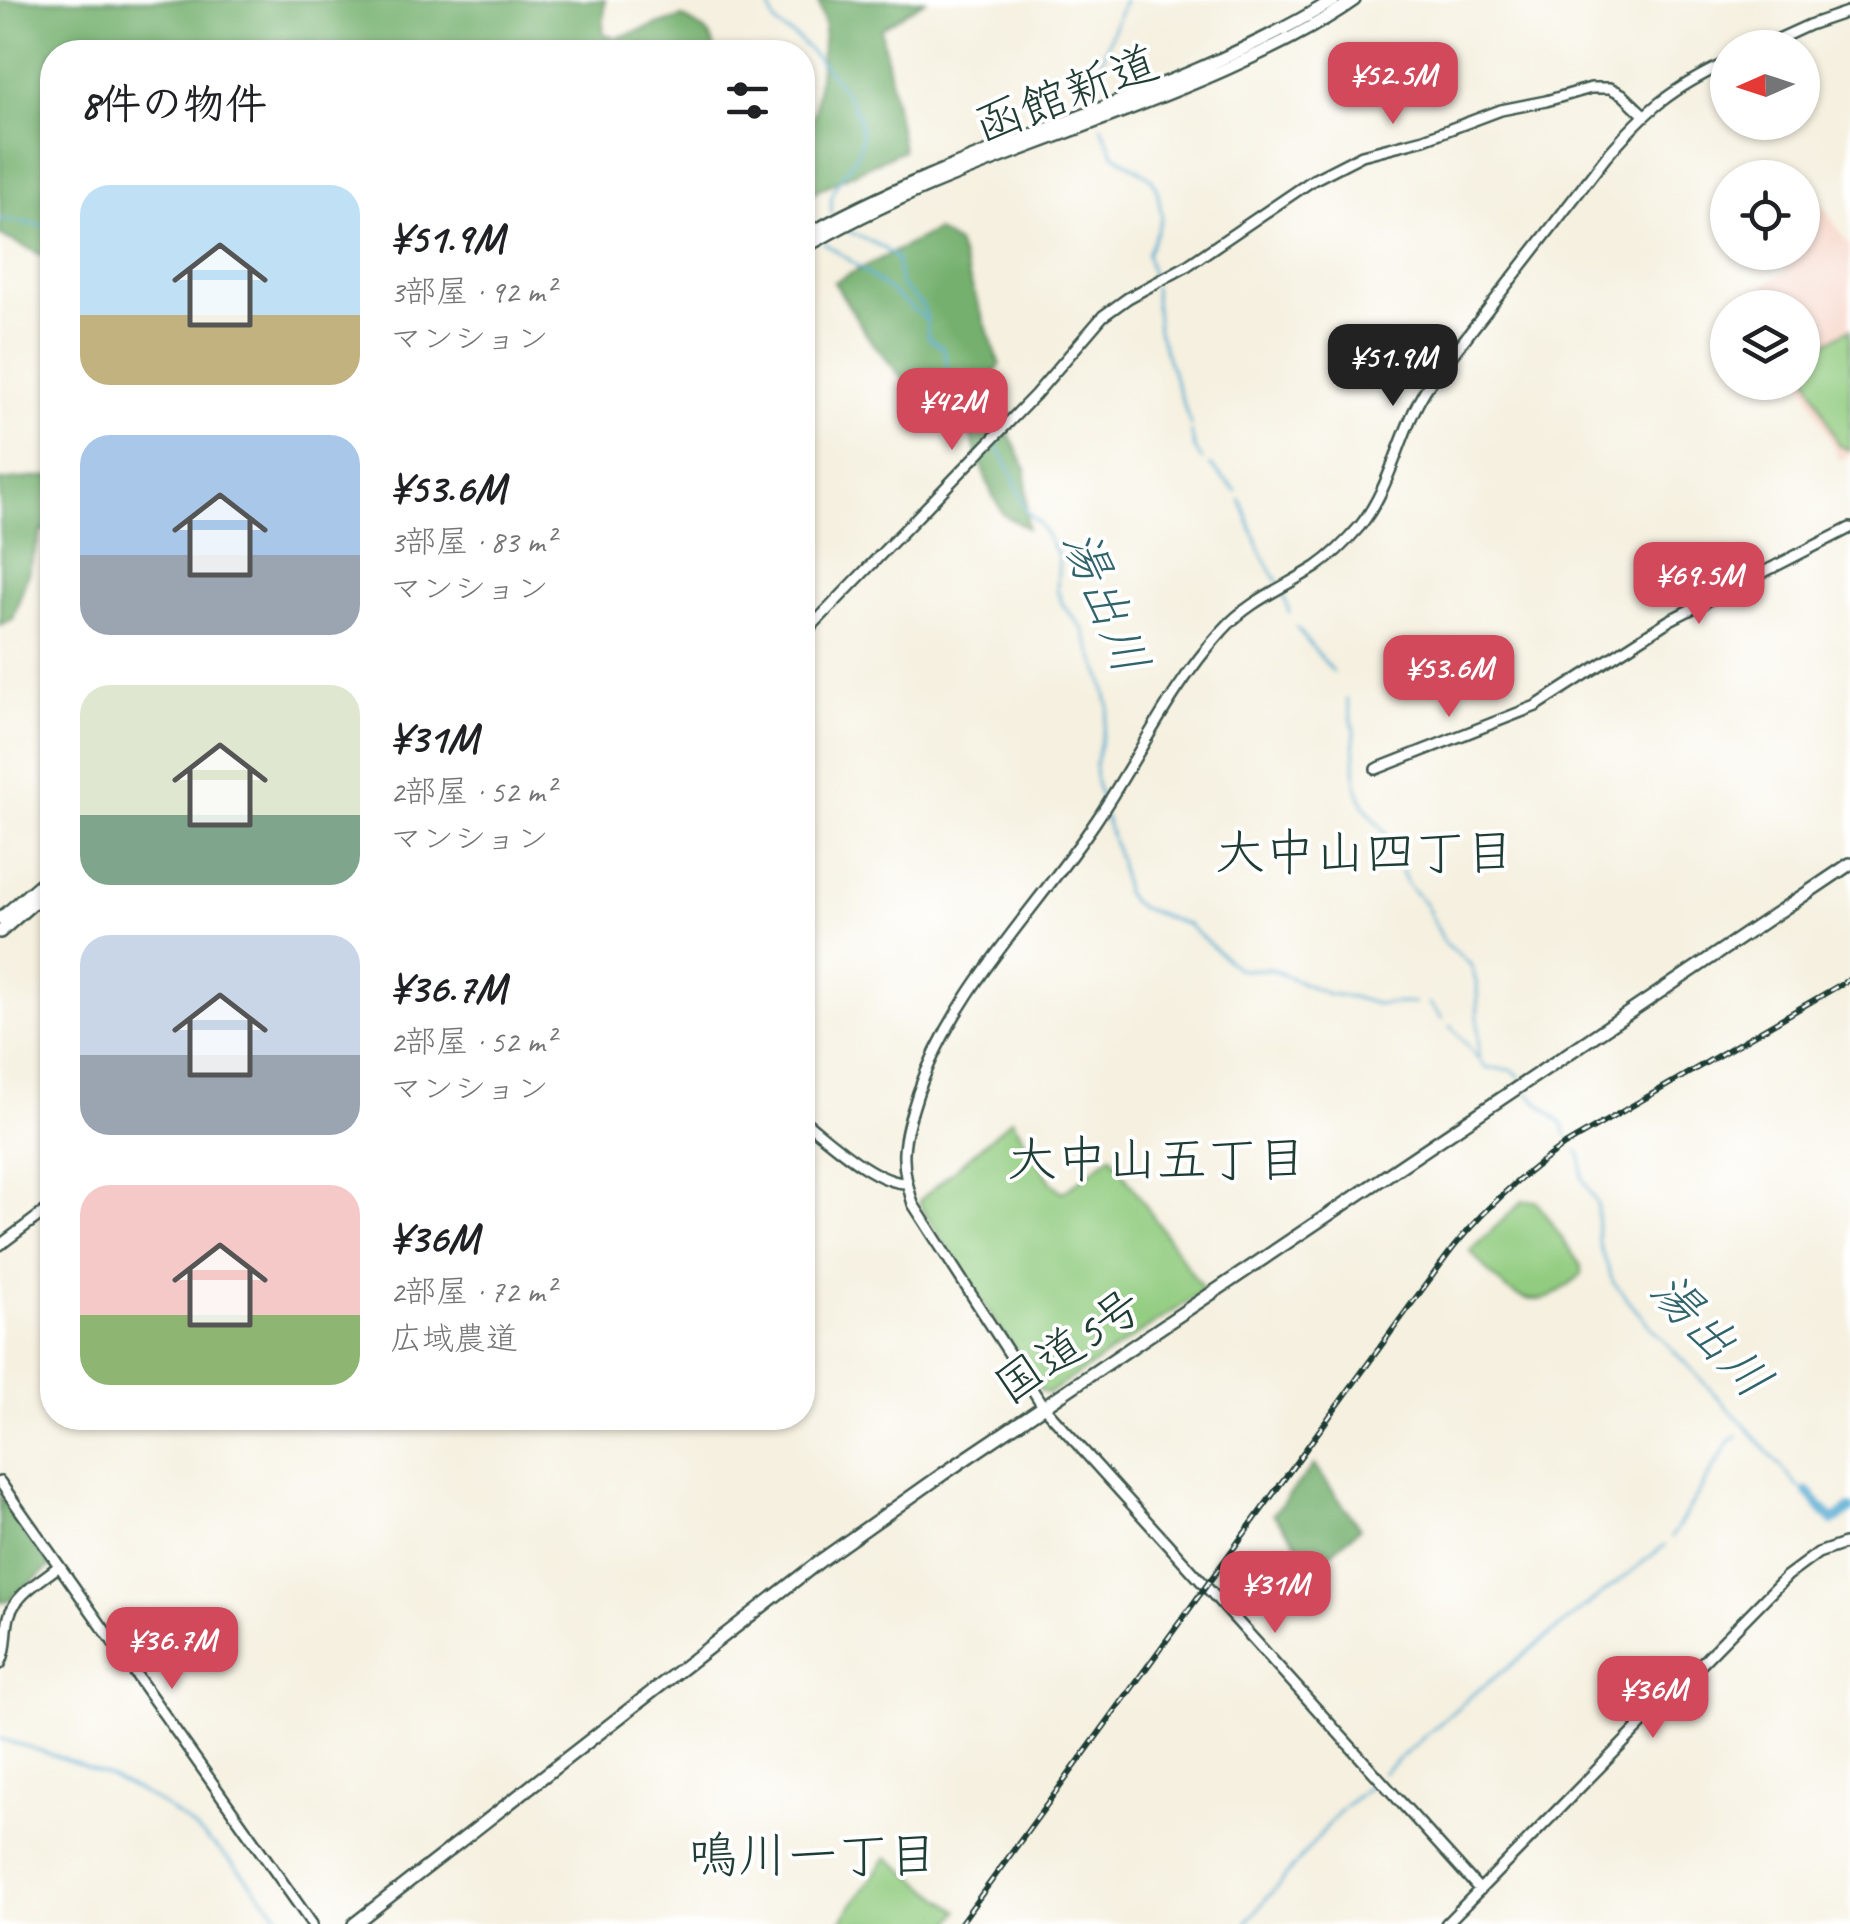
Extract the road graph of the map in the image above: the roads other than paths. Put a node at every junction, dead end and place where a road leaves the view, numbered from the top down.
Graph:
1 (1334, 0) edge
2 (1357, 0) edge
3 (1850, 12) edge
4 (1798, 30) edge
5 (1710, 70) edge
6 (1107, 112) junction
7 (1644, 114) junction
8 (878, 204) junction
9 (815, 232) edge
10 (815, 241) edge
11 (1850, 528) edge
12 (815, 623) edge
13 (1376, 769) dead end
14 (1850, 864) edge
15 (40, 884) edge
16 (40, 897) edge
17 (0, 919) edge
18 (0, 932) edge
19 (815, 1129) edge
20 (906, 1182) junction
21 (40, 1215) edge
22 (0, 1245) edge
23 (1044, 1406) junction
24 (0, 1482) edge
25 (1850, 1542) edge
26 (59, 1566) junction
27 (0, 1664) edge
28 (1480, 1890) junction
29 (312, 1924) edge
30 (354, 1924) edge
31 (1446, 1924) edge

1 - 6 highway, 函館新道
2 - 6 highway, 函館新道
3 - 4 street
5 - 7 street
6 - 8 highway, 函館新道
7 - 12 street
7 - 20 street
8 - 9 highway, 函館新道
8 - 10 highway, 函館新道
11 - 13 street
14 - 23 highway, 国道5号
15 - 17 highway
16 - 18 highway
19 - 20 street
20 - 23 street
21 - 22 street
23 - 28 street
23 - 30 highway, 国道5号
24 - 26 street
25 - 28 street
26 - 27 street
26 - 29 street
28 - 31 street

